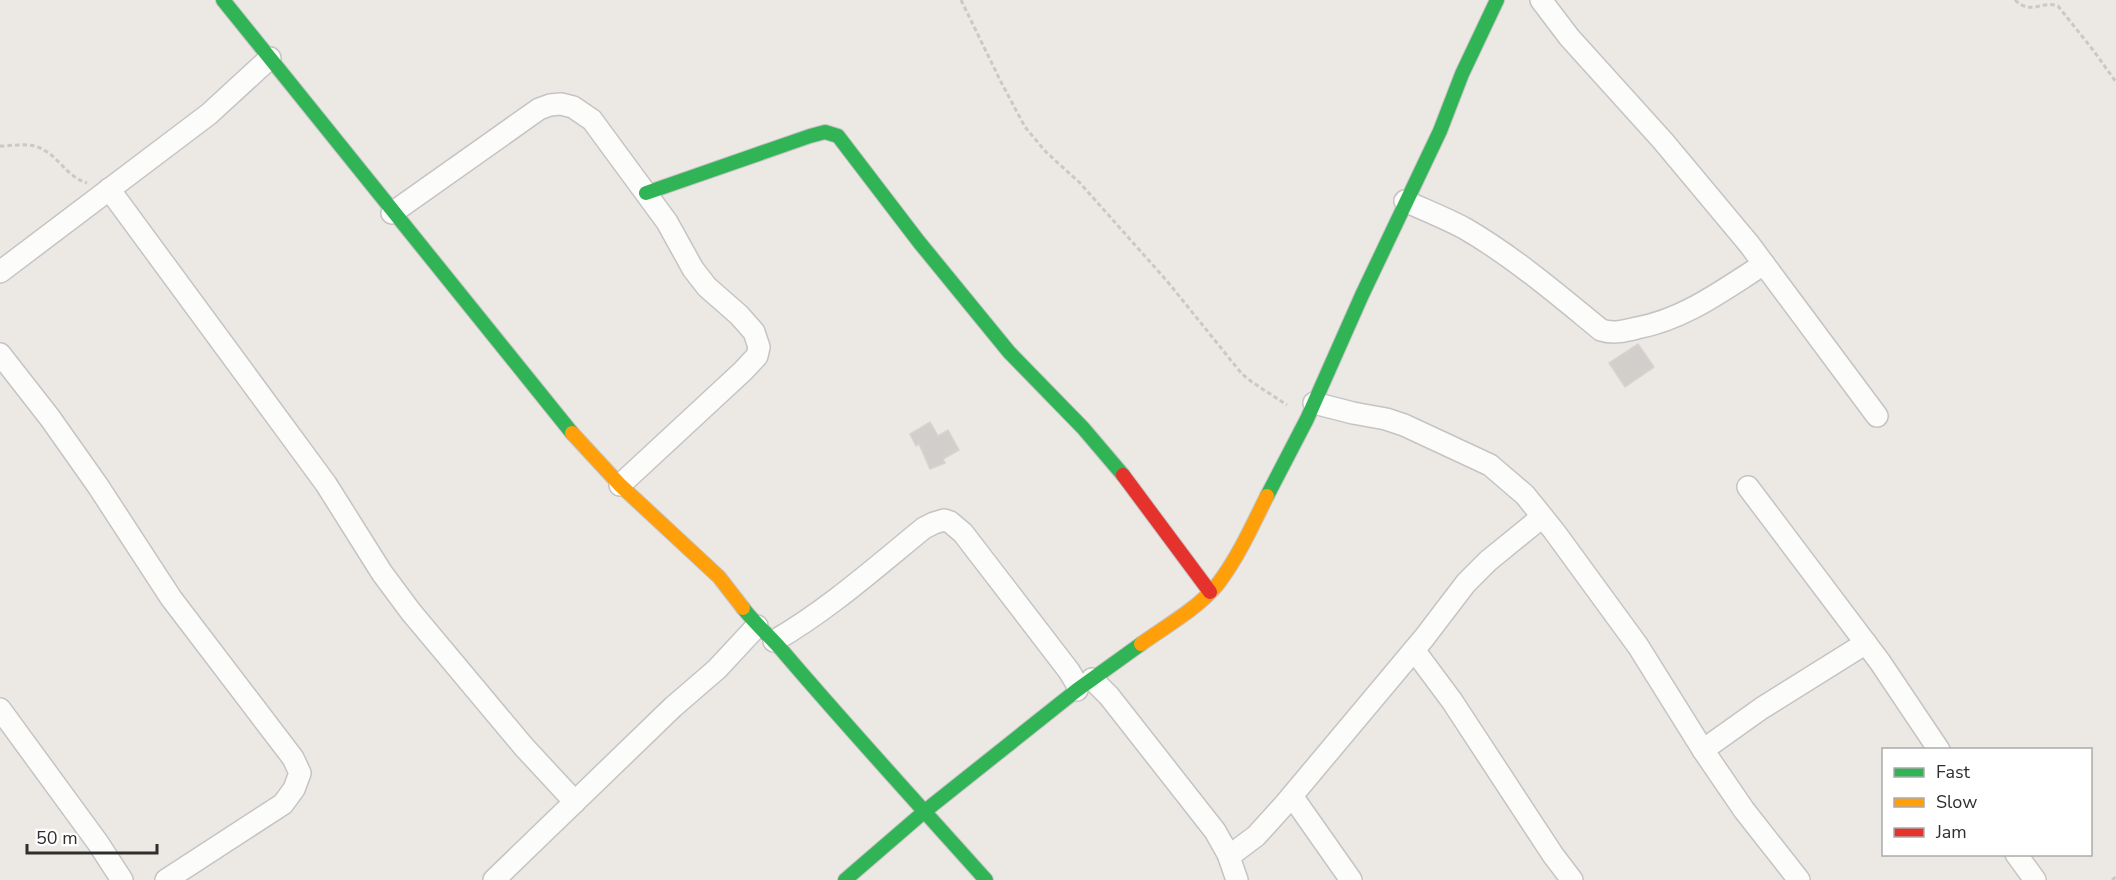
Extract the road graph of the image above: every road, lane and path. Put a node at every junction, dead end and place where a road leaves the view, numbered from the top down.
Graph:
1 (223, 0) edge
2 (961, 0) edge
3 (1497, 0) edge
4 (1540, 0) edge
5 (2015, 0) edge
6 (270, 58) junction
7 (2116, 82) edge
8 (0, 146) edge
9 (109, 189) junction
10 (646, 193) junction
11 (1405, 201) junction
12 (392, 213) junction
13 (1764, 264) junction
14 (0, 272) edge
15 (0, 354) edge
16 (1311, 411) junction
17 (1877, 416) dead end
18 (620, 485) junction
19 (1748, 488) dead end
20 (1542, 517) junction
21 (1210, 592) junction
22 (758, 626) junction
23 (774, 641) junction
24 (1866, 643) junction
25 (1414, 650) junction
26 (1084, 684) junction
27 (0, 709) edge
28 (1938, 748) edge
29 (1703, 750) junction
30 (1292, 796) junction
31 (575, 802) junction
32 (925, 812) junction
33 (1228, 854) junction
34 (2017, 856) edge
35 (2116, 877) edge
36 (122, 880) edge
37 (166, 880) edge
38 (494, 880) edge
39 (844, 880) edge
40 (986, 880) edge
41 (1237, 880) edge
42 (1351, 880) edge
43 (1572, 880) edge
44 (1799, 880) edge
45 (2035, 880) edge
46 (2112, 880) edge

1 - 6 street
2 - 16 path
3 - 11 street
4 - 13 street
5 - 7 path
6 - 9 street
6 - 12 street
8 - 9 path
9 - 14 street
9 - 31 street
10 - 12 street
10 - 18 street
10 - 21 street
11 - 13 street
11 - 16 street
12 - 18 street
13 - 17 street
15 - 37 street
16 - 20 street
16 - 21 street
18 - 22 street
19 - 24 street
20 - 25 street
20 - 29 street
21 - 26 street
22 - 23 street
22 - 31 street
23 - 26 street
23 - 32 street
24 - 28 street
24 - 29 street
25 - 30 street
25 - 43 street
26 - 32 street
26 - 33 street
27 - 36 street
29 - 44 street
30 - 33 street
30 - 42 street
31 - 38 street
32 - 39 street
32 - 40 street
33 - 41 street
34 - 45 street
35 - 46 path

